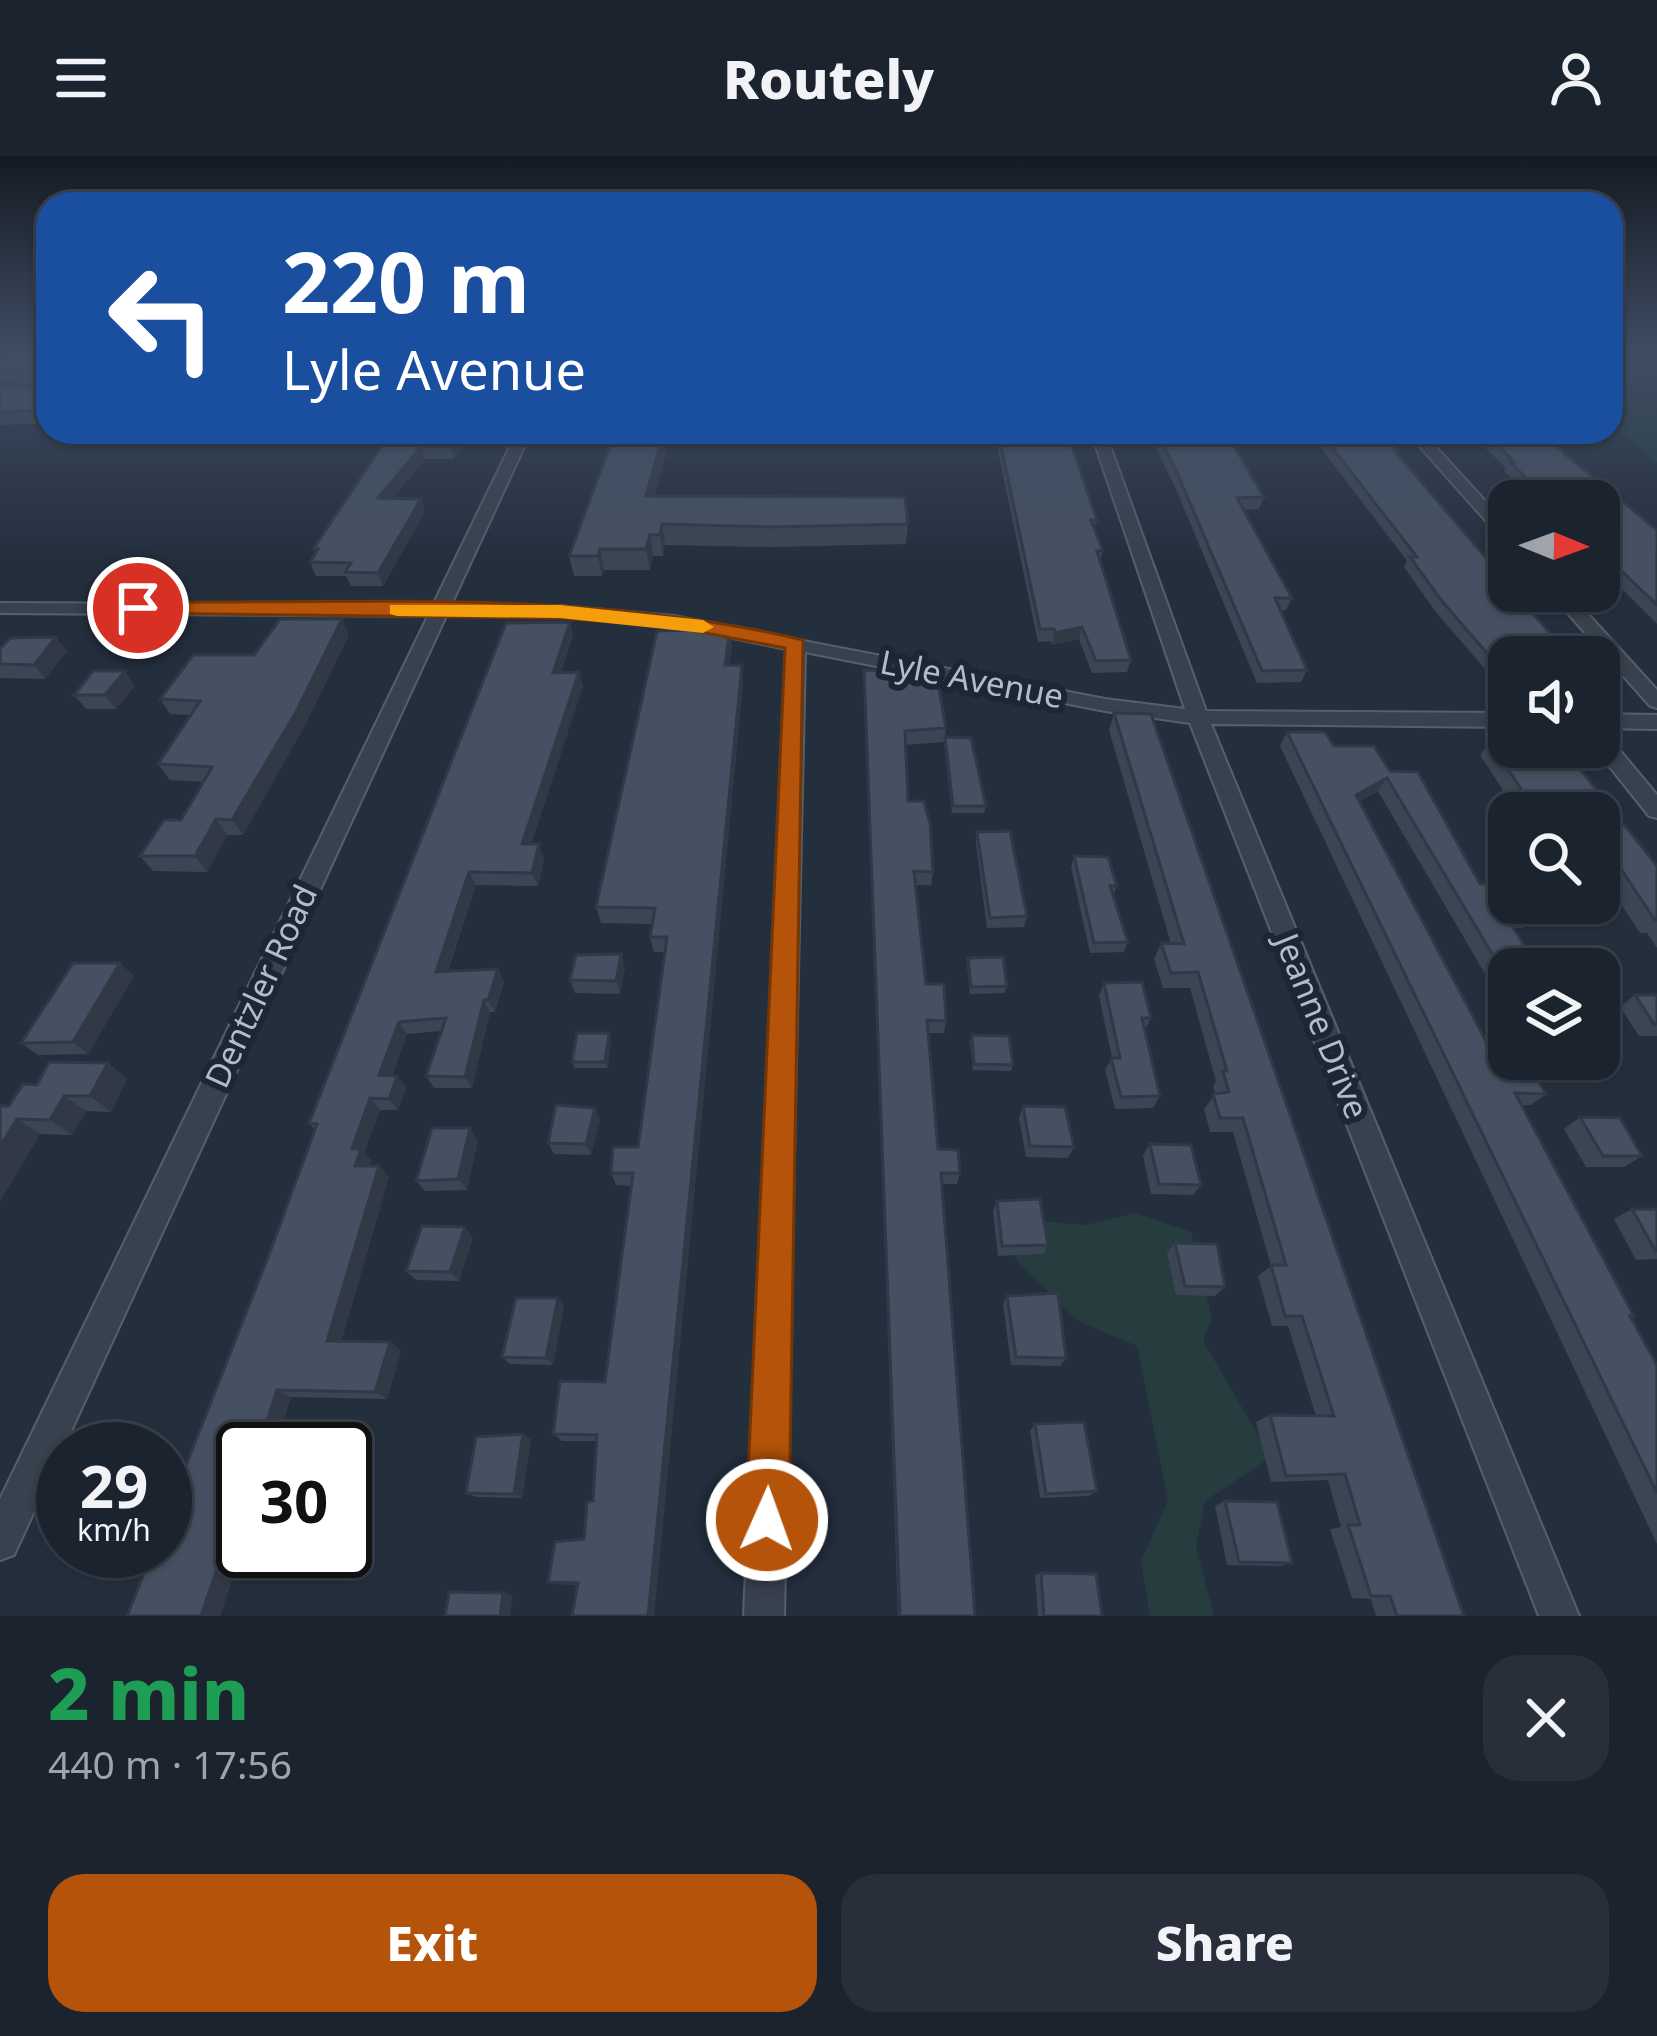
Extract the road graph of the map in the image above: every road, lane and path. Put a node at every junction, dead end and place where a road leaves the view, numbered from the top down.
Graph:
1 (518, 444) edge
2 (1102, 444) edge
3 (1425, 444) edge
4 (1488, 514) edge
5 (0, 608) edge
6 (438, 610) junction
7 (1576, 612) edge
8 (796, 644) junction
9 (1657, 702) edge
10 (1198, 717) junction
11 (1488, 720) edge
12 (1620, 721) edge
13 (1657, 722) edge
14 (1620, 765) edge
15 (1657, 810) edge
16 (0, 1541) edge
17 (764, 1616) edge
18 (1559, 1616) edge

1 - 6 street, Dentzler Road
2 - 10 street, Jeanne Drive
3 - 4 street
5 - 6 street, Lyle Avenue
6 - 8 street, Lyle Avenue
6 - 16 street, Dentzler Road
7 - 9 street
8 - 10 street, Lyle Avenue
8 - 17 street
10 - 11 street, Lyle Avenue
10 - 18 street, Jeanne Drive
12 - 13 street
14 - 15 street

